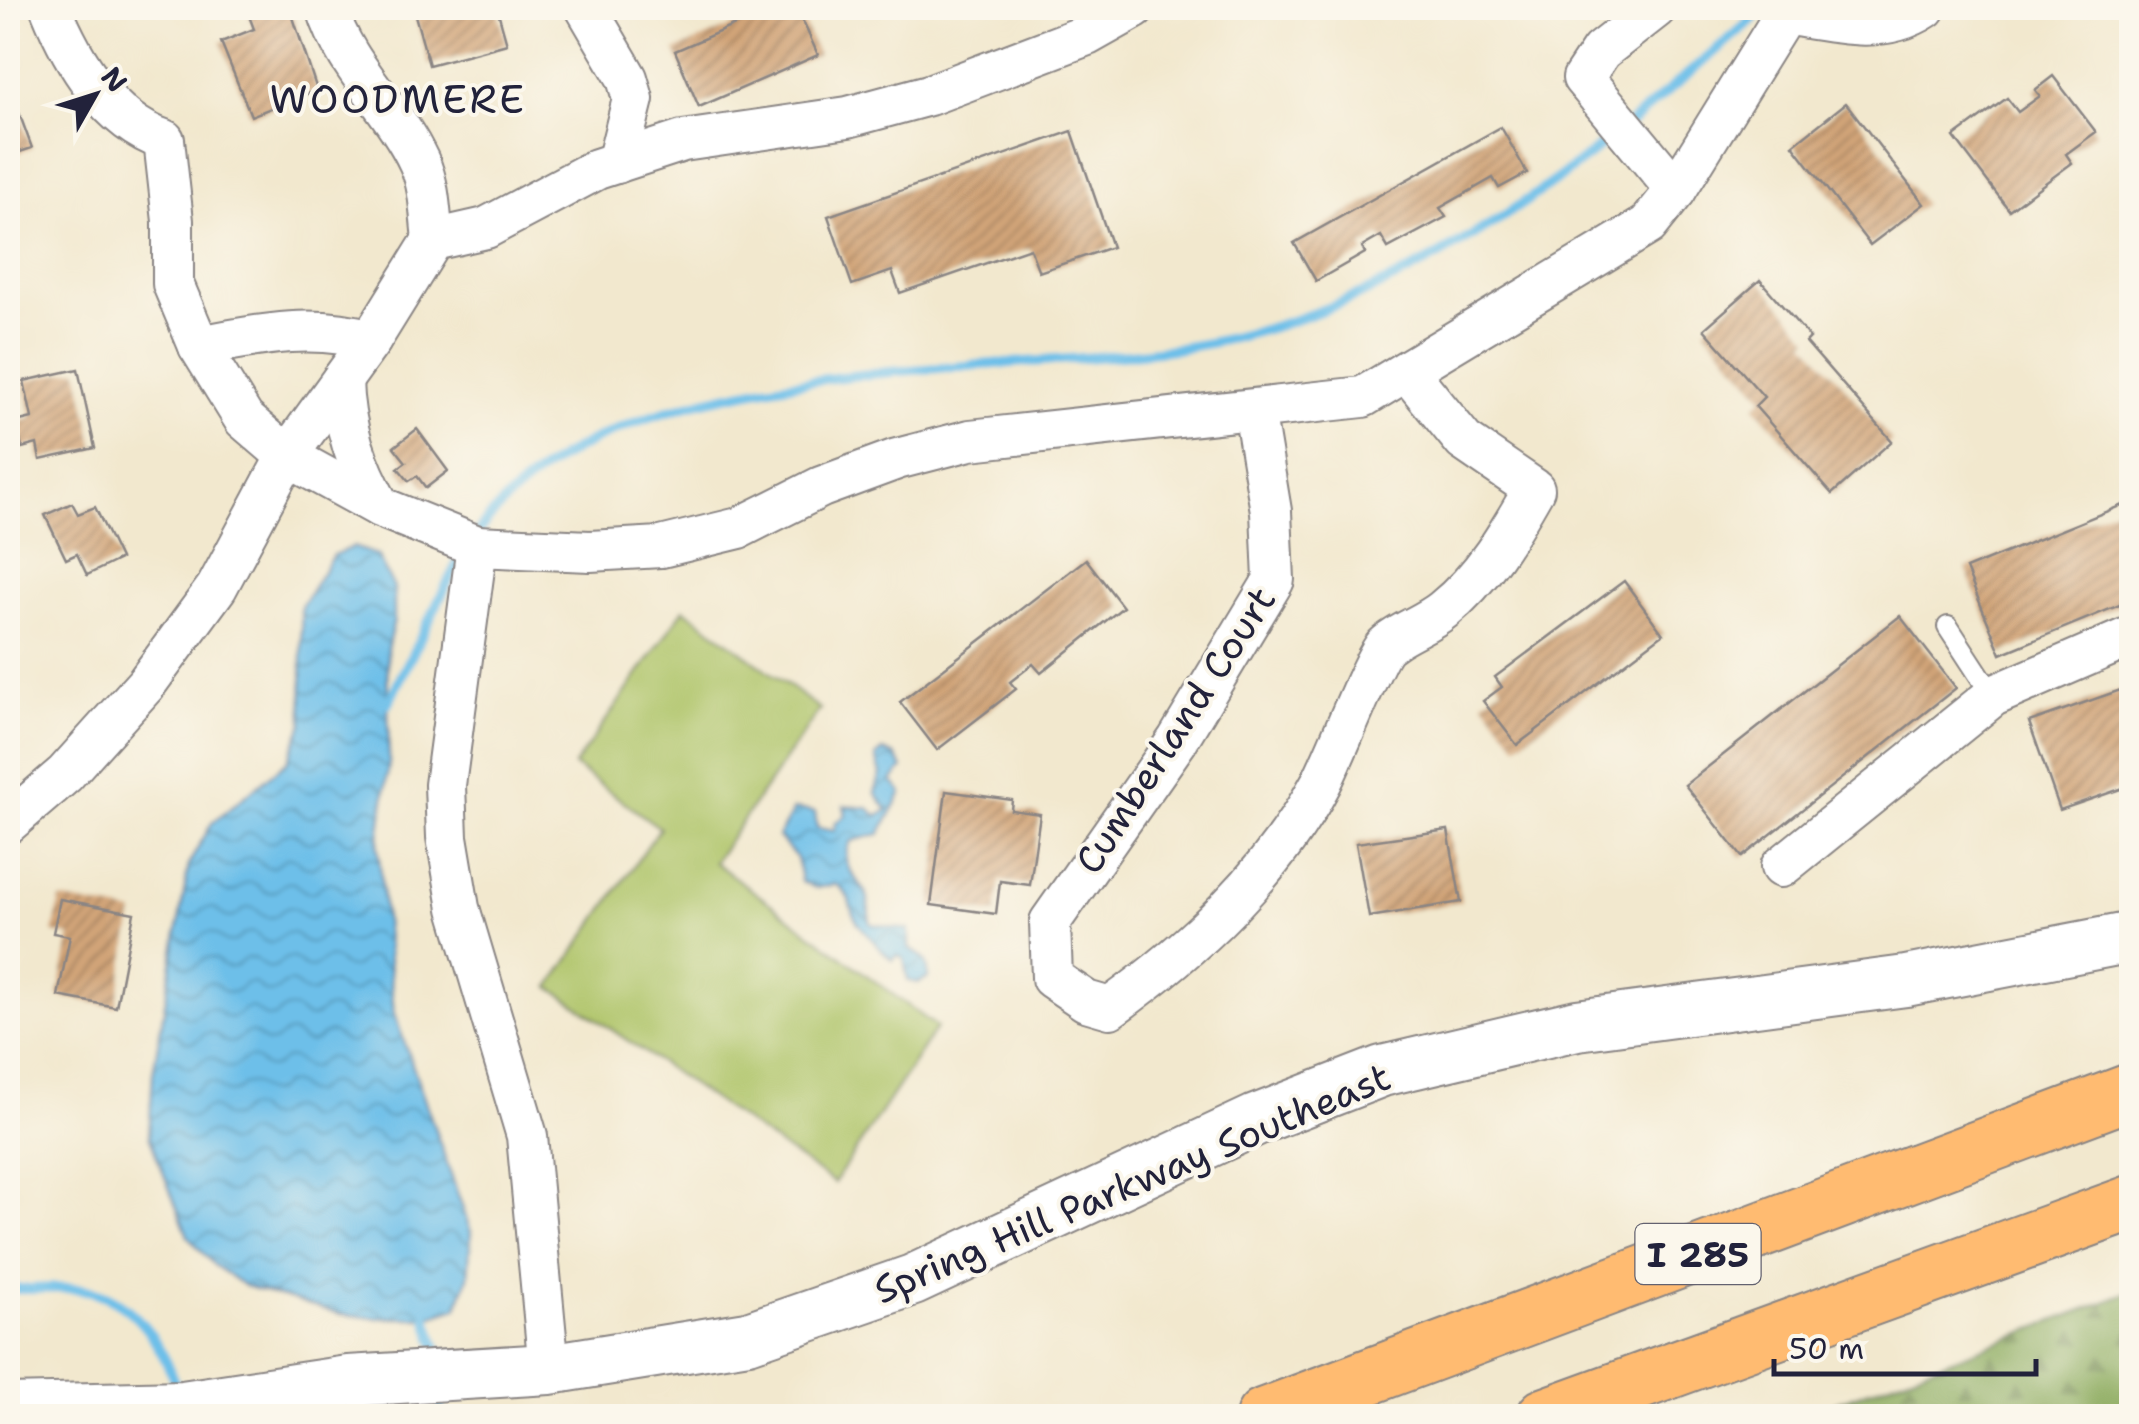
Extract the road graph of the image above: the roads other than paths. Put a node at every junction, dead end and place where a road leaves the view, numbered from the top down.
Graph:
1 (51, 8) edge
2 (327, 8) edge
3 (586, 8) edge
4 (1135, 8) edge
5 (1656, 8) edge
6 (1925, 8) edge
7 (1780, 11) edge
8 (616, 163) junction
9 (1676, 190) junction
10 (433, 240) junction
11 (371, 340) junction
12 (198, 346) junction
13 (1407, 371) junction
14 (342, 380) junction
15 (1254, 410) junction
16 (287, 456) junction
17 (380, 506) junction
18 (477, 546) junction
19 (1948, 627) dead end
20 (2132, 636) edge
21 (1992, 696) junction
22 (8, 823) edge
23 (1781, 867) dead end
24 (2132, 936) edge
25 (2132, 1091) edge
26 (2132, 1202) edge
27 (549, 1369) junction
28 (8, 1410) edge
29 (1264, 1416) edge
30 (1544, 1416) edge

1 - 12 street
2 - 10 street
3 - 8 street
4 - 8 street
5 - 9 street
6 - 7 street
7 - 9 street
8 - 10 street
9 - 13 street
10 - 11 street
11 - 12 street
11 - 14 street
12 - 16 street
13 - 15 street
13 - 15 street, Cumberland Court
14 - 16 street
14 - 17 street
15 - 18 street
16 - 17 street
16 - 22 street
17 - 18 street
18 - 27 street
19 - 21 lane
20 - 21 street
21 - 23 street
24 - 27 street, Spring Hill Parkway Southeast
25 - 29 highway, I 285
26 - 30 highway, I 285
27 - 28 street, Spring Hill Parkway Southeast

